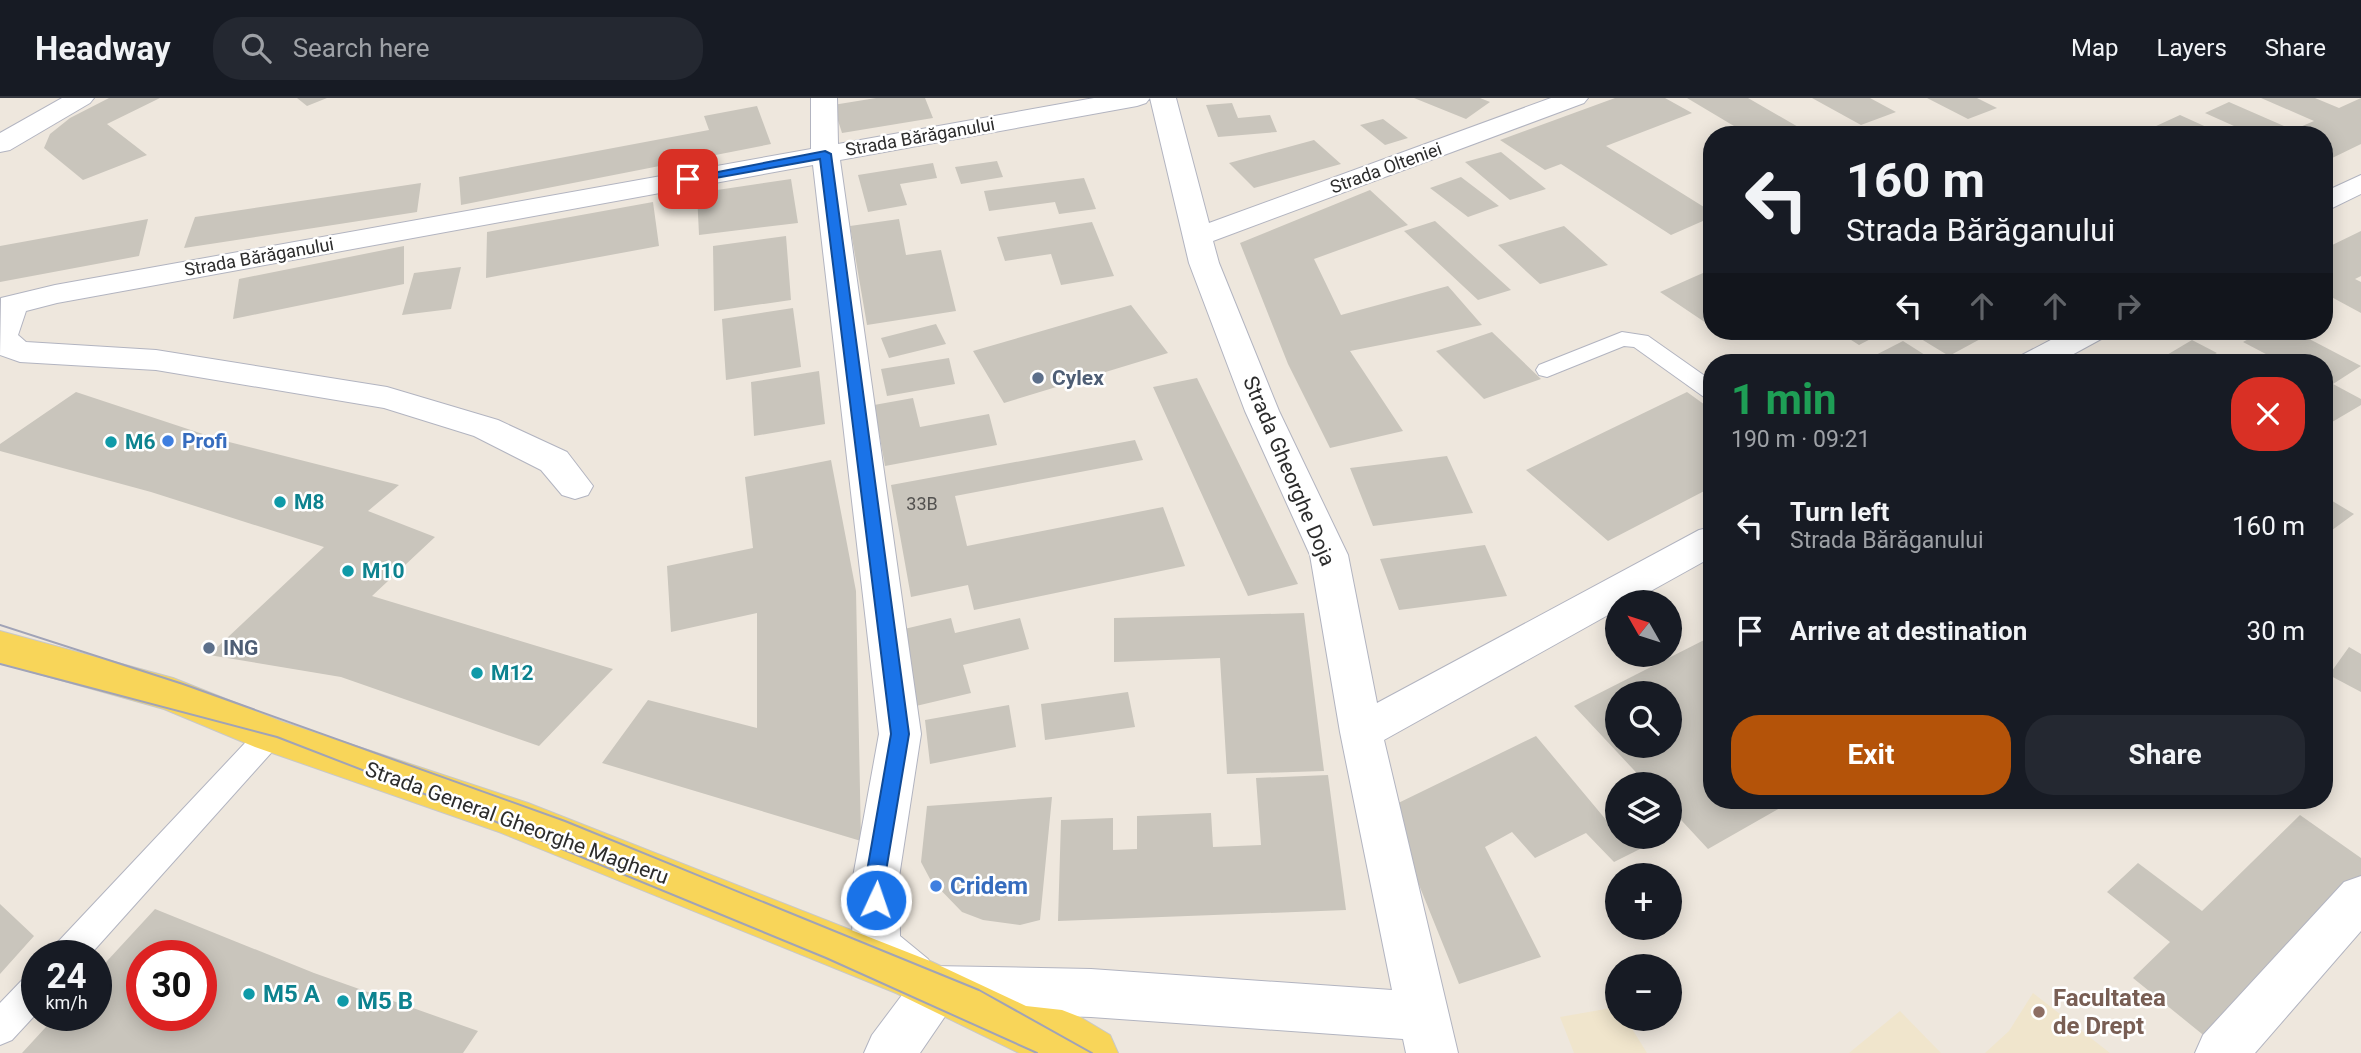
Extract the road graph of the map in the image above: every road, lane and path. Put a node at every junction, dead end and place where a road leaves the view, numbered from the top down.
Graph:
1 (81, 98) edge
2 (824, 98) edge
3 (1137, 98) edge
4 (1163, 98) edge
5 (1575, 98) edge
6 (0, 144) edge
7 (825, 154) junction
8 (2361, 183) edge
9 (2333, 198) edge
10 (1198, 237) junction
11 (2075, 340) edge
12 (2049, 354) edge
13 (1547, 370) dead end
14 (1703, 386) edge
15 (575, 486) dead end
16 (1703, 545) edge
17 (0, 647) edge
18 (1361, 732) junction
19 (270, 735) junction
20 (2361, 897) edge
21 (82, 940) edge
22 (925, 982) junction
23 (21, 1005) edge
24 (0, 1028) edge
25 (1427, 1034) edge
26 (1030, 1042) edge
27 (890, 1053) edge
28 (1092, 1053) edge
29 (2221, 1053) edge

1 - 6 street
2 - 7 street
3 - 7 street, Strada Bărăganului
4 - 10 street, Strada Gheorghe Doja
5 - 10 street, Strada Olteniei
7 - 15 street, Strada Bărăganului
7 - 22 street
8 - 9 street
10 - 18 street, Strada Gheorghe Doja
11 - 12 street
13 - 14 lane
16 - 18 street
17 - 19 main road, Strada General Gheorghe Magheru
18 - 25 street, Strada Gheorghe Doja
19 - 21 lane
19 - 22 main road, Strada General Gheorghe Magheru
20 - 29 street
22 - 25 street
22 - 26 main road, Strada General Gheorghe Magheru
22 - 27 street
23 - 24 lane
26 - 28 main road, Strada General Gheorghe Magheru

